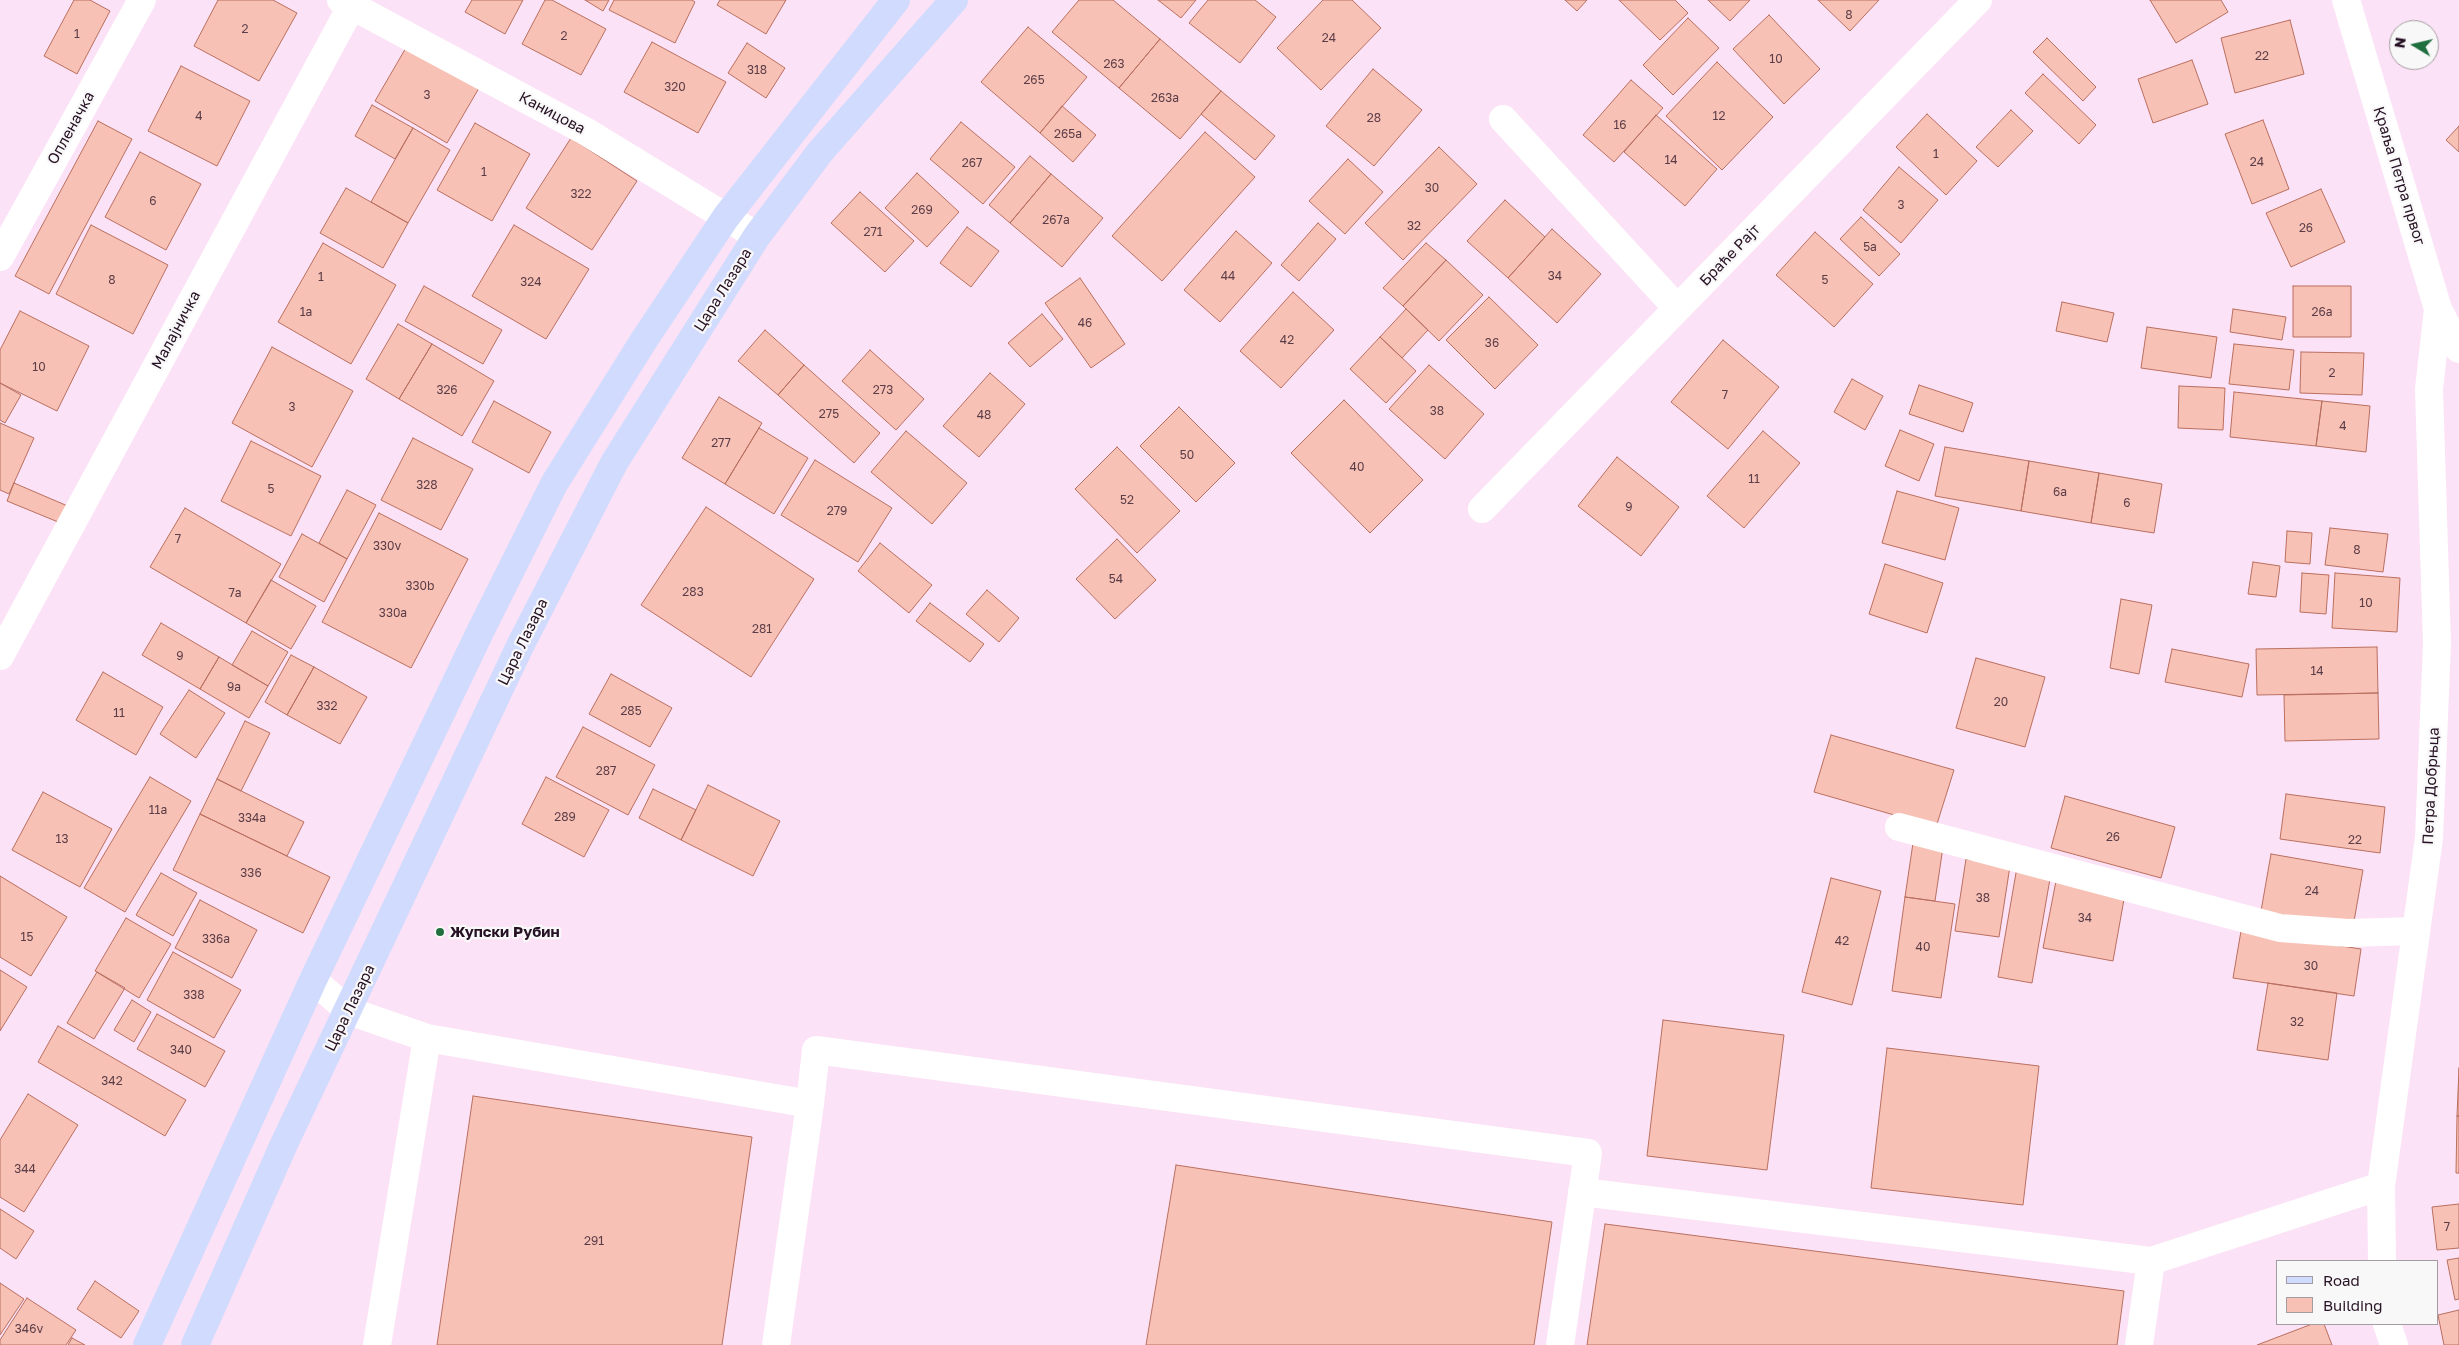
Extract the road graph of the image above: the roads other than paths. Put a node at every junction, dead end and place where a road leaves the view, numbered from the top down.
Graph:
1 (142, 0) edge
2 (896, 0) edge
3 (954, 0) edge
4 (1978, 0) edge
5 (2346, 0) edge
6 (346, 3) edge
7 (1503, 119) dead end
8 (726, 216) junction
9 (757, 236) junction
10 (0, 257) edge
11 (1678, 308) junction
12 (2438, 309) junction
13 (2459, 349) edge
14 (1482, 509) dead end
15 (0, 656) edge
16 (1899, 828) dead end
17 (2416, 931) junction
18 (312, 980) junction
19 (349, 1012) junction
20 (428, 1038) junction
21 (810, 1104) junction
22 (2381, 1186) junction
23 (1582, 1192) junction
24 (2382, 1260) edge
25 (2151, 1261) junction
26 (2387, 1325) edge
27 (147, 1345) edge
28 (195, 1345) edge
29 (377, 1345) edge
30 (776, 1345) edge
31 (1560, 1345) edge
32 (2139, 1345) edge
33 (2394, 1345) edge

1 - 10 street, Опленачка
2 - 8 main road
3 - 9 main road, Цара Лазара
4 - 11 street, Браће Рајт
5 - 12 street, Краља Петра првог
6 - 8 street, Каницова
6 - 15 street, Малајничка
7 - 11 street
8 - 9 street, Каницова
8 - 18 main road
9 - 19 main road, Цара Лазара
11 - 14 street, Браће Рајт
12 - 13 street, Краља Петра првог
12 - 17 street, Петра Добрњца
16 - 17 street
17 - 22 street, Петра Добрњца
18 - 19 street
18 - 27 main road
19 - 20 street
19 - 28 main road, Цара Лазара
20 - 21 street
20 - 29 street
21 - 23 street
21 - 30 street
22 - 24 street, Петра Добрњца
22 - 25 street
23 - 25 street
23 - 31 street
25 - 32 street
26 - 33 street

